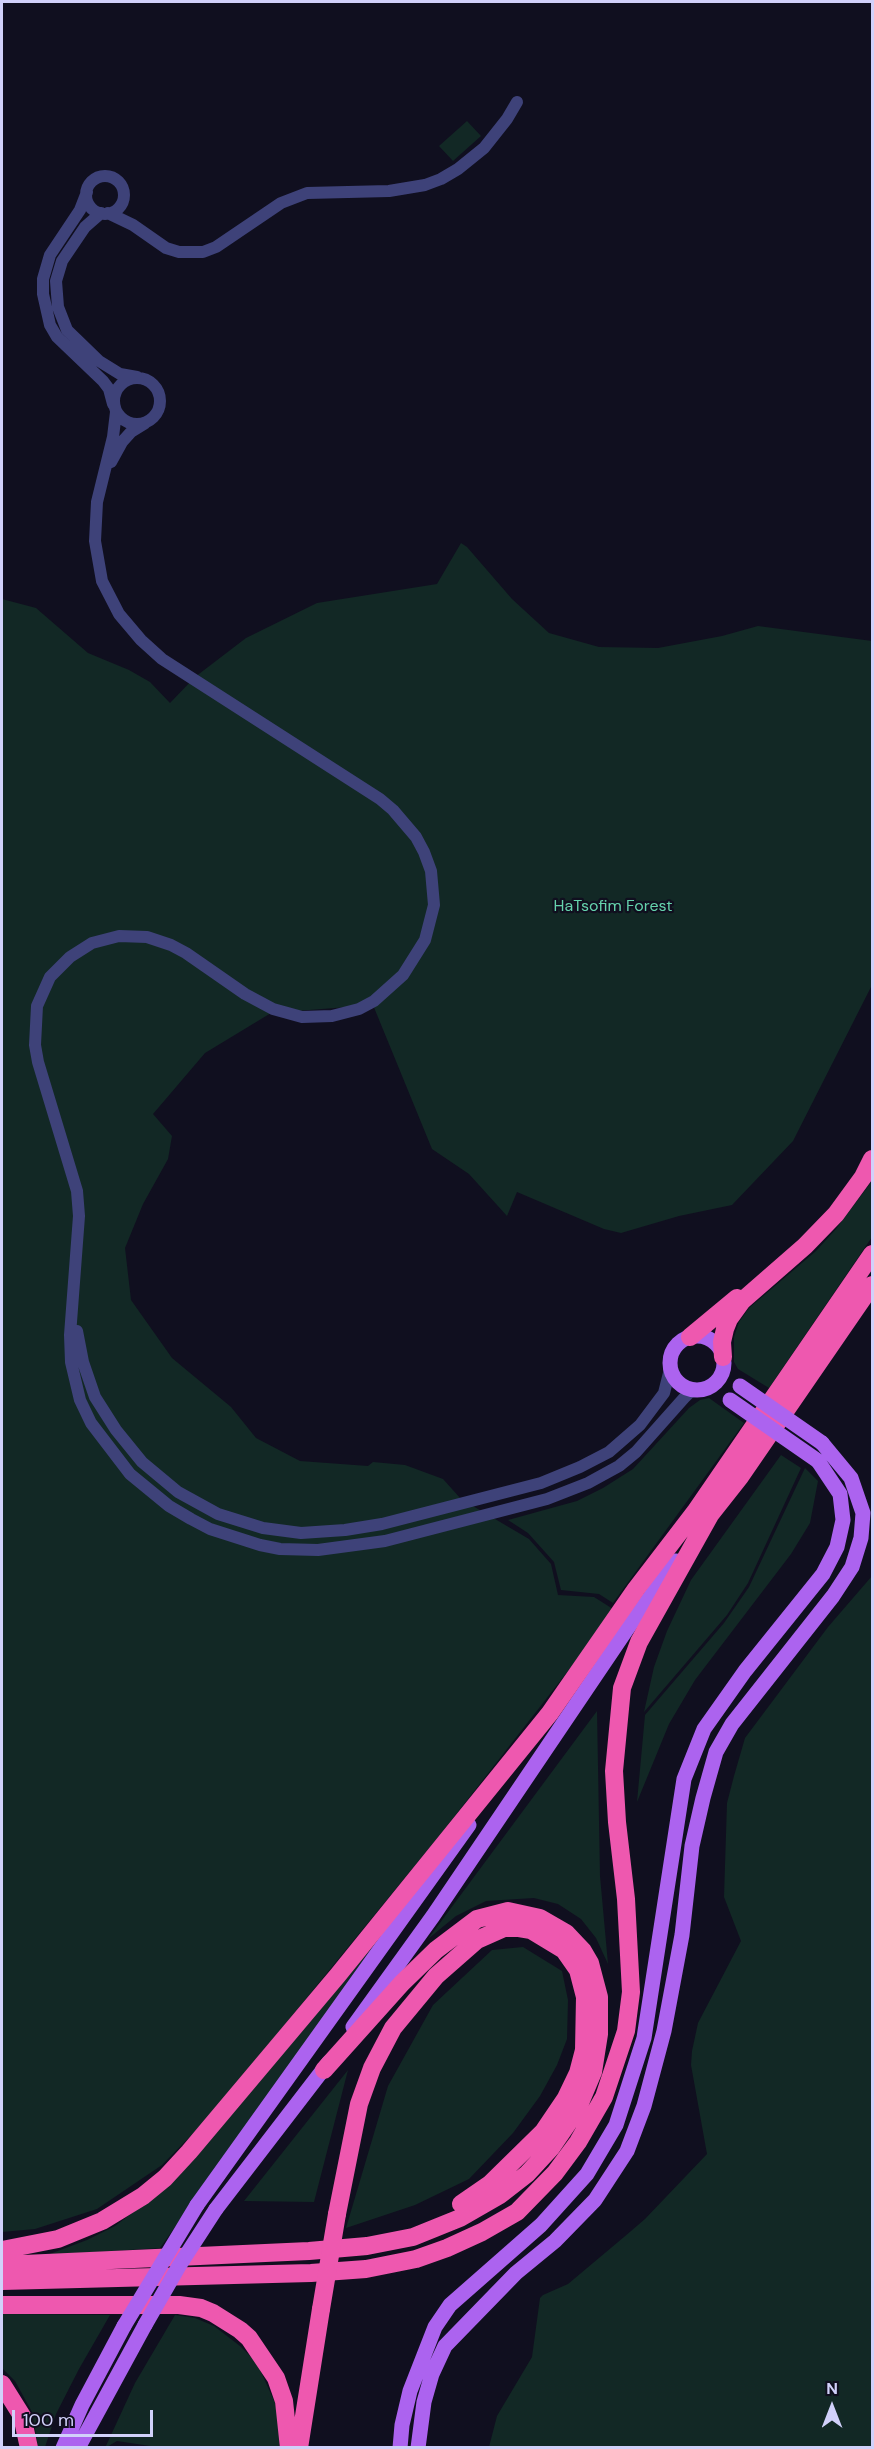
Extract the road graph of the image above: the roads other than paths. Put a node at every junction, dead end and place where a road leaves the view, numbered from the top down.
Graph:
1 (517, 102) dead end
2 (124, 191) junction
3 (87, 192) junction
4 (104, 213) junction
5 (143, 232) junction
6 (137, 377) junction
7 (115, 408) junction
8 (146, 422) junction
9 (102, 482) junction
10 (873, 1159) edge
11 (873, 1254) edge
12 (780, 1268) junction
13 (873, 1285) edge
14 (74, 1291) junction
15 (690, 1337) junction
16 (724, 1362) junction
17 (670, 1369) junction
18 (704, 1389) junction
19 (710, 1515) junction
20 (549, 1713) junction
21 (324, 2070) junction
22 (339, 2248) junction
23 (2, 2250) edge
24 (2, 2265) edge
25 (2, 2282) edge
26 (2, 2305) edge
27 (2, 2384) edge
28 (29, 2448) edge
29 (63, 2448) edge
30 (78, 2448) edge
31 (289, 2448) edge
32 (299, 2448) edge
33 (400, 2448) edge
34 (418, 2448) edge

1 - 5 street
2 - 3 street
2 - 4 street
2 - 5 street
3 - 4 street
3 - 7 street
4 - 5 street
4 - 6 street
6 - 7 street
6 - 8 street
7 - 8 street
7 - 9 street
8 - 9 street
9 - 14 street
10 - 12 highway
11 - 20 highway
12 - 15 highway
12 - 16 highway
13 - 19 highway
14 - 17 street
14 - 18 street
15 - 16 main road
15 - 17 main road
16 - 18 main road
16 - 34 main road, bridge
17 - 18 main road
18 - 33 main road, bridge
19 - 21 main road
19 - 25 highway
20 - 23 highway
20 - 29 main road, bridge
21 - 22 highway
21 - 30 main road, bridge
22 - 24 highway
22 - 32 highway, bridge
26 - 31 highway
27 - 28 highway

